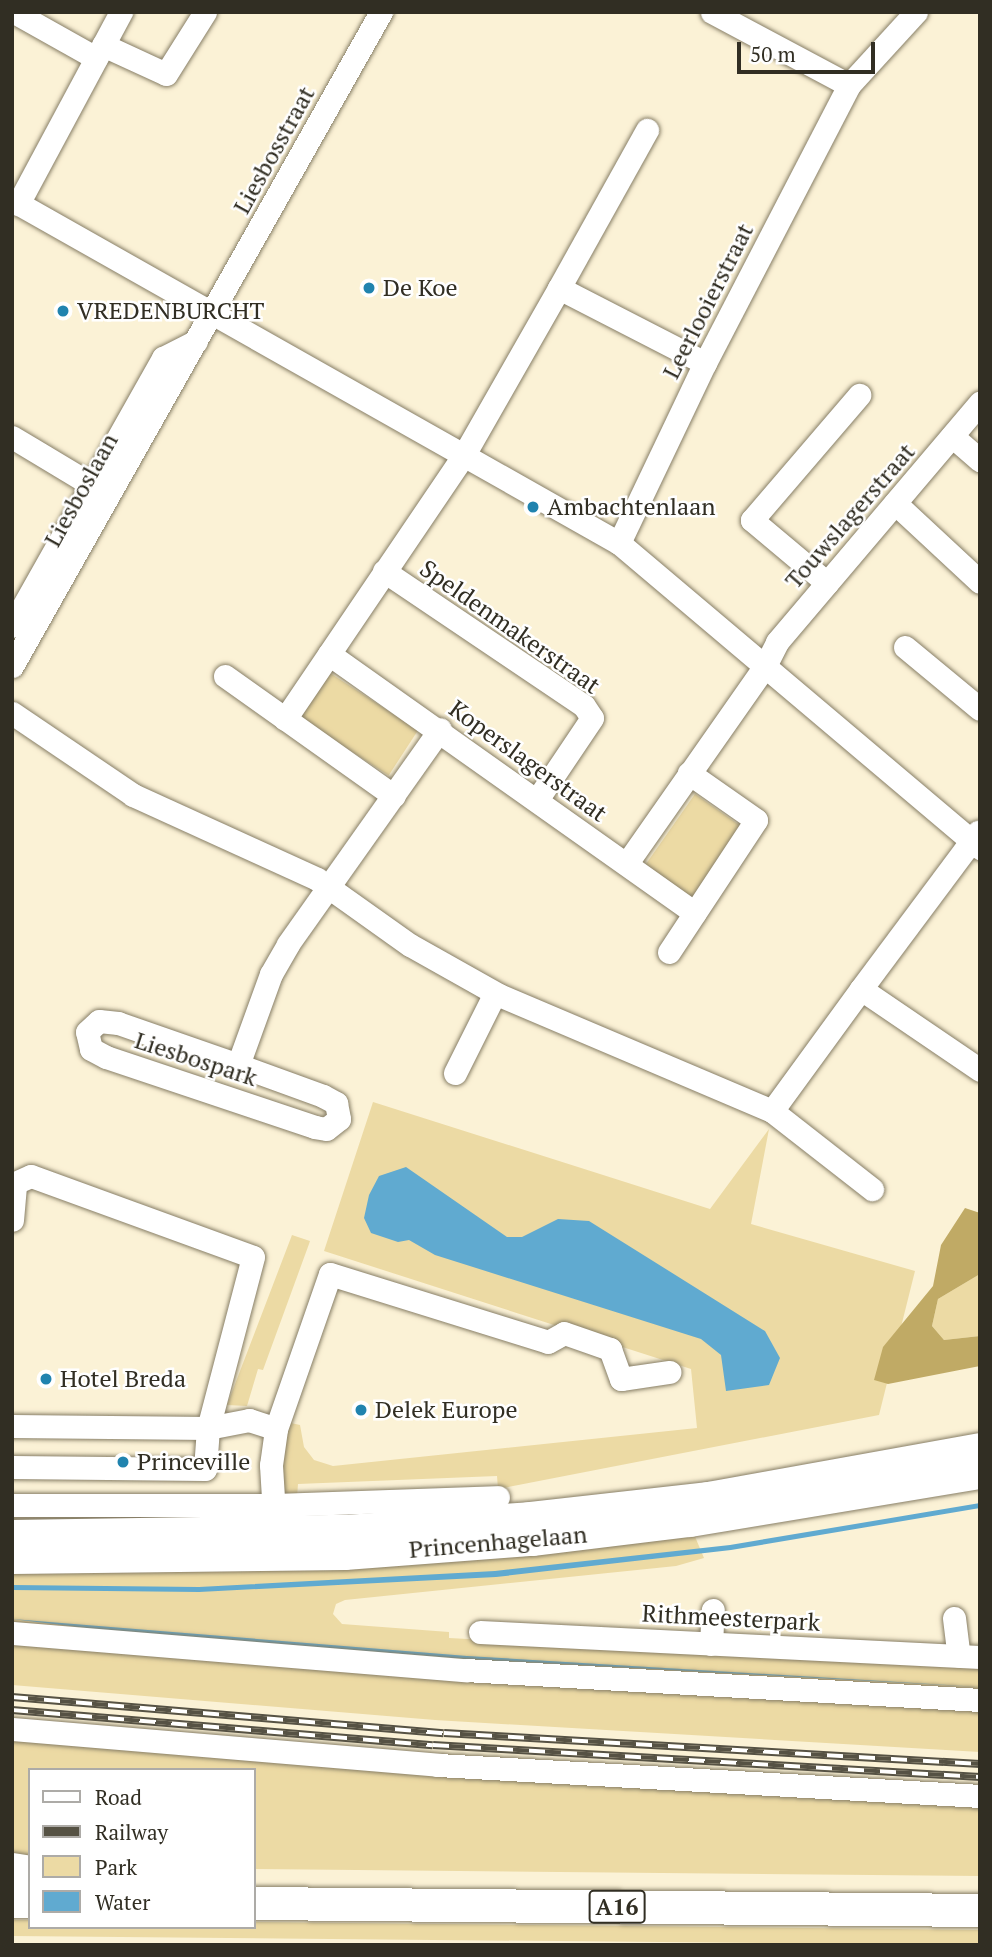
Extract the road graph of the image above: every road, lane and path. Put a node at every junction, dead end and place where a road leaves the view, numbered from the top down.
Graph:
1 (13, 12) edge
2 (121, 12) edge
3 (205, 12) edge
4 (381, 12) edge
5 (712, 12) edge
6 (916, 12) edge
7 (100, 51) junction
8 (849, 85) junction
9 (647, 130) dead end
10 (15, 202) edge
11 (559, 288) junction
12 (212, 312) junction
13 (196, 341) junction
14 (705, 363) junction
15 (859, 395) dead end
16 (980, 403) edge
17 (952, 436) junction
18 (12, 437) edge
19 (465, 453) junction
20 (980, 460) edge
21 (92, 485) junction
22 (895, 503) junction
23 (619, 544) junction
24 (384, 571) junction
25 (980, 582) edge
26 (827, 583) junction
27 (12, 626) edge
28 (905, 647) dead end
29 (329, 654) junction
30 (12, 666) edge
31 (765, 666) junction
32 (225, 676) dead end
33 (980, 709) edge
34 (12, 713) edge
35 (285, 719) junction
36 (440, 729) junction
37 (689, 773) junction
38 (394, 796) junction
39 (537, 800) junction
40 (976, 840) edge
41 (627, 863) junction
42 (328, 887) junction
43 (695, 913) junction
44 (669, 952) dead end
45 (861, 989) junction
46 (495, 993) junction
47 (238, 1065) junction
48 (980, 1070) edge
49 (455, 1073) dead end
50 (772, 1111) junction
51 (872, 1189) dead end
52 (12, 1220) edge
53 (669, 1372) dead end
54 (12, 1426) edge
55 (208, 1428) junction
56 (276, 1429) junction
57 (980, 1448) edge
58 (12, 1466) edge
59 (980, 1474) edge
60 (498, 1497) dead end
61 (12, 1505) edge
62 (275, 1532) junction
63 (12, 1535) edge
64 (12, 1559) edge
65 (713, 1610) dead end
66 (954, 1618) dead end
67 (480, 1632) dead end
68 (12, 1633) edge
69 (700, 1643) junction
70 (970, 1657) edge
71 (980, 1700) edge
72 (12, 1729) edge
73 (980, 1796) edge
74 (256, 1903) edge
75 (980, 1910) edge

1 - 7 street
2 - 7 street
3 - 7 street
4 - 12 street, Liesbosstraat
5 - 8 street
6 - 8 street, Leerlooierstraat
7 - 10 street
8 - 14 street, Leerlooierstraat
9 - 11 street, Speldenmakerstraat
10 - 12 street
11 - 14 street
11 - 19 street, Speldenmakerstraat
12 - 13 street, Liesboslaan
12 - 19 street
13 - 21 street, Liesboslaan
13 - 30 street, Liesboslaan
14 - 23 street, Leerlooierstraat
15 - 26 street
16 - 17 street, Touwslagerstraat
17 - 20 street
17 - 22 street, Touwslagerstraat
18 - 21 street
19 - 23 street
19 - 24 street, Speldenmakerstraat
21 - 27 street, Liesboslaan
22 - 25 street
22 - 26 street, Touwslagerstraat
23 - 31 street
24 - 29 street, Speldenmakerstraat
24 - 39 street, Speldenmakerstraat
26 - 31 street, Touwslagerstraat
28 - 33 street
29 - 35 street, Speldenmakerstraat
29 - 36 street, Koperslagerstraat
31 - 37 street, Touwslagerstraat
31 - 40 street
32 - 35 street
34 - 42 street
35 - 38 street
36 - 38 street, Liesbospark
36 - 39 street, Koperslagerstraat
37 - 41 street, Touwslagerstraat
37 - 43 street
38 - 42 street, Liesbospark
39 - 41 street, Koperslagerstraat
40 - 45 street
41 - 43 street, Koperslagerstraat
42 - 46 street
42 - 47 street, Liesbospark
43 - 44 street
45 - 48 street
45 - 50 street
46 - 49 street
46 - 50 street
47 - 47 street, Liesbospark
50 - 51 street
52 - 55 street
53 - 56 street
54 - 55 street
55 - 56 street
55 - 58 street
56 - 62 street
57 - 62 main road, Princenhagelaan
59 - 62 main road, Princenhagelaan
60 - 62 street, Princenhagelaan
61 - 62 street, Princenhagelaan
62 - 63 main road, Princenhagelaan
62 - 64 main road, Princenhagelaan
65 - 69 street
66 - 70 street
67 - 69 street, Rithmeesterpark
68 - 71 street
69 - 70 street, Rithmeesterpark
72 - 73 street
74 - 75 highway, A16

